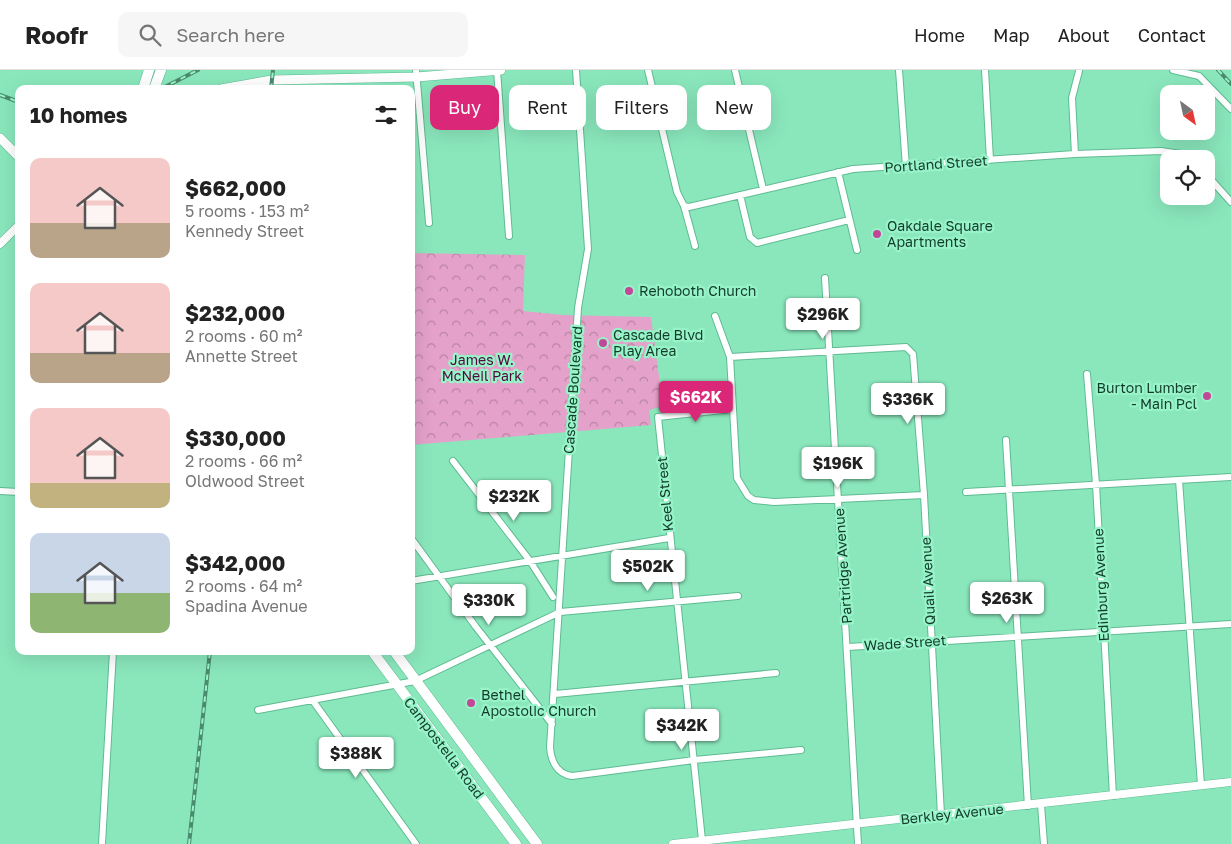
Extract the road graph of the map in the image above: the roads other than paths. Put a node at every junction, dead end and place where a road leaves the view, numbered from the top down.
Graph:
1 (149, 70) edge
2 (161, 70) edge
3 (497, 70) edge
4 (501, 70) edge
5 (576, 70) edge
6 (648, 70) edge
7 (735, 70) edge
8 (899, 70) edge
9 (984, 70) edge
10 (1173, 70) edge
11 (1079, 71) dead end
12 (416, 73) edge
13 (329, 74) edge
14 (145, 85) edge
15 (155, 85) edge
16 (244, 85) edge
17 (1231, 110) edge
18 (0, 138) edge
19 (1160, 151) edge
20 (15, 153) edge
21 (1075, 154) junction
22 (990, 160) junction
23 (906, 167) junction
24 (838, 172) junction
25 (1215, 184) edge
26 (763, 189) junction
27 (740, 195) junction
28 (1231, 202) edge
29 (684, 206) junction
30 (849, 220) junction
31 (429, 223) dead end
32 (15, 229) edge
33 (509, 236) dead end
34 (0, 244) edge
35 (695, 246) dead end
36 (857, 250) dead end
37 (825, 278) dead end
38 (715, 316) dead end
39 (829, 351) junction
40 (730, 357) junction
41 (1087, 374) dead end
42 (732, 408) junction
43 (1006, 440) dead end
44 (454, 461) dead end
45 (1231, 477) edge
46 (1179, 480) junction
47 (1096, 484) junction
48 (1010, 490) junction
49 (0, 491) edge
50 (15, 492) edge
51 (966, 492) dead end
52 (924, 495) junction
53 (839, 500) junction
54 (669, 538) junction
55 (415, 543) edge
56 (562, 556) junction
57 (530, 561) junction
58 (440, 577) junction
59 (415, 580) edge
60 (738, 596) dead end
61 (553, 597) dead end
62 (676, 600) junction
63 (560, 612) junction
64 (1231, 624) edge
65 (1188, 627) junction
66 (1103, 631) junction
67 (1018, 636) junction
68 (931, 642) junction
69 (491, 644) junction
70 (848, 647) junction
71 (113, 655) edge
72 (375, 655) edge
73 (397, 655) edge
74 (776, 672) dead end
75 (685, 680) junction
76 (416, 681) junction
77 (397, 685) junction
78 (555, 694) junction
79 (313, 701) junction
80 (258, 710) dead end
81 (552, 724) junction
82 (801, 750) dead end
83 (694, 760) junction
84 (1231, 782) edge
85 (1201, 785) junction
86 (1113, 796) junction
87 (1041, 805) junction
88 (1028, 806) junction
89 (941, 815) junction
90 (857, 824) junction
91 (506, 832) junction
92 (748, 835) junction
93 (702, 840) junction
94 (102, 844) edge
95 (416, 844) edge
96 (508, 844) edge
97 (516, 844) edge
98 (537, 844) edge
99 (673, 844) edge
100 (749, 844) edge
101 (858, 844) edge
102 (1044, 844) edge

1 - 14 main road
2 - 15 main road
3 - 4 main road
3 - 12 main road
3 - 33 street
5 - 56 street, Cascade Boulevard
6 - 29 street
7 - 26 street
8 - 23 street
9 - 22 street
10 - 17 street
11 - 21 street
12 - 13 main road
12 - 31 street
13 - 16 main road
18 - 20 main road
19 - 21 street, Portland Street
21 - 22 street, Portland Street
22 - 23 street, Portland Street
23 - 24 street, Portland Street
24 - 26 street, Portland Street
24 - 30 street
25 - 28 street
26 - 27 street, Portland Street
27 - 29 street, Portland Street
27 - 30 street
29 - 35 street
30 - 36 street
32 - 34 street
37 - 39 street, Partridge Avenue
38 - 40 street
39 - 40 street
39 - 52 street, Quail Avenue
39 - 53 street, Partridge Avenue
40 - 42 street
41 - 47 street, Edinburg Avenue
42 - 53 street
42 - 54 street, Keel Street
43 - 48 street
44 - 57 street
45 - 46 street
46 - 47 street
46 - 65 street
47 - 48 street
47 - 66 street, Edinburg Avenue
48 - 51 street
48 - 67 street
49 - 50 street
52 - 53 street
52 - 68 street, Quail Avenue
53 - 70 street, Partridge Avenue
54 - 56 street
54 - 62 street, Keel Street
55 - 58 street
56 - 57 street
56 - 63 street, Cascade Boulevard
57 - 58 street
57 - 61 street
58 - 59 street
58 - 69 street
60 - 62 street
62 - 63 street
62 - 75 street, Keel Street
63 - 69 street
63 - 78 street, Cascade Boulevard
64 - 65 street, Wade Street
65 - 66 street, Wade Street
65 - 85 street
66 - 67 street, Wade Street
66 - 86 street, Edinburg Avenue
67 - 68 street, Wade Street
67 - 88 street
68 - 70 street, Wade Street
68 - 89 street, Quail Avenue
69 - 76 street
69 - 81 street
70 - 90 street, Partridge Avenue
71 - 94 street
72 - 77 main road, Campostella Road
73 - 76 main road, Campostella Road
74 - 75 street
75 - 78 street
75 - 83 street, Keel Street
76 - 77 street
76 - 98 main road, Campostella Road
77 - 79 street
77 - 91 main road, Campostella Road
78 - 81 street, Cascade Boulevard
79 - 80 street
79 - 95 street
81 - 83 street, Cascade Boulevard
82 - 83 street
83 - 93 street, Keel Street
84 - 85 street, Berkley Avenue
85 - 86 street, Berkley Avenue
86 - 87 street, Berkley Avenue
87 - 88 street, Berkley Avenue
87 - 102 street
88 - 89 street, Berkley Avenue
89 - 90 street, Berkley Avenue
90 - 92 street, Berkley Avenue
90 - 101 street, Partridge Avenue
91 - 96 main road
91 - 97 main road, Campostella Road
92 - 93 street, Berkley Avenue
92 - 100 street
93 - 99 street, Berkley Avenue

